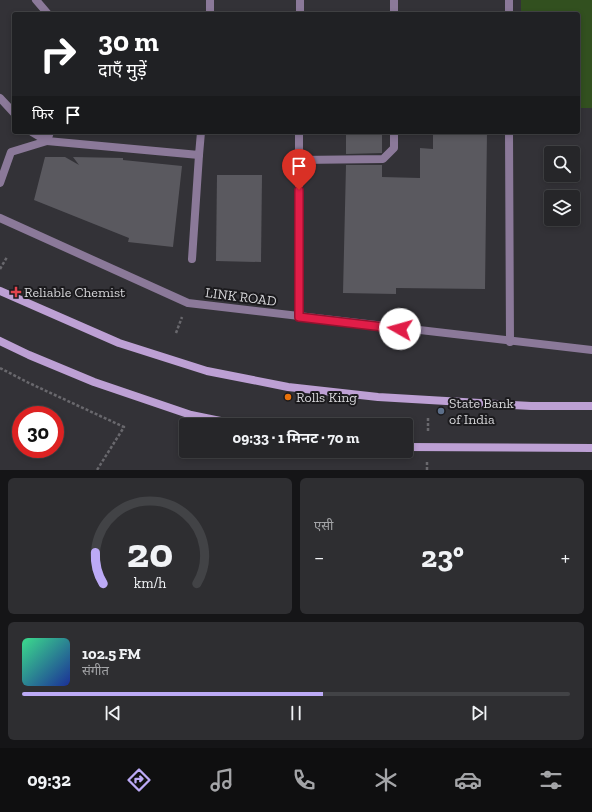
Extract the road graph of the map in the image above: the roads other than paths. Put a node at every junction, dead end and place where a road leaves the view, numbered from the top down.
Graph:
1 (36, 0) edge
2 (210, 0) edge
3 (300, 0) edge
4 (394, 0) edge
5 (509, 0) edge
6 (46, 12) edge
7 (210, 12) edge
8 (300, 12) edge
9 (394, 12) edge
10 (509, 12) edge
11 (0, 98) edge
12 (12, 111) edge
13 (36, 134) edge
14 (50, 134) edge
15 (202, 134) edge
16 (299, 134) edge
17 (394, 134) edge
18 (509, 134) edge
19 (48, 141) junction
20 (199, 155) junction
21 (299, 160) junction
22 (0, 183) edge
23 (0, 218) edge
24 (192, 259) dead end
25 (0, 291) edge
26 (299, 317) junction
27 (0, 340) edge
28 (510, 342) junction
29 (592, 350) edge
30 (592, 406) edge
31 (206, 418) edge
32 (413, 447) edge
33 (592, 448) edge

1 - 6 street
2 - 7 street
3 - 8 street
4 - 9 street
5 - 10 street
11 - 12 street
13 - 19 street
14 - 19 street
15 - 20 street
16 - 21 street
17 - 21 street
18 - 28 street
19 - 20 street
19 - 22 street
20 - 24 street
21 - 26 street
23 - 26 street, LINK ROAD
25 - 30 main road, bridge
26 - 28 street, LINK ROAD
27 - 31 main road, bridge
28 - 29 street, LINK ROAD
32 - 33 main road, bridge

